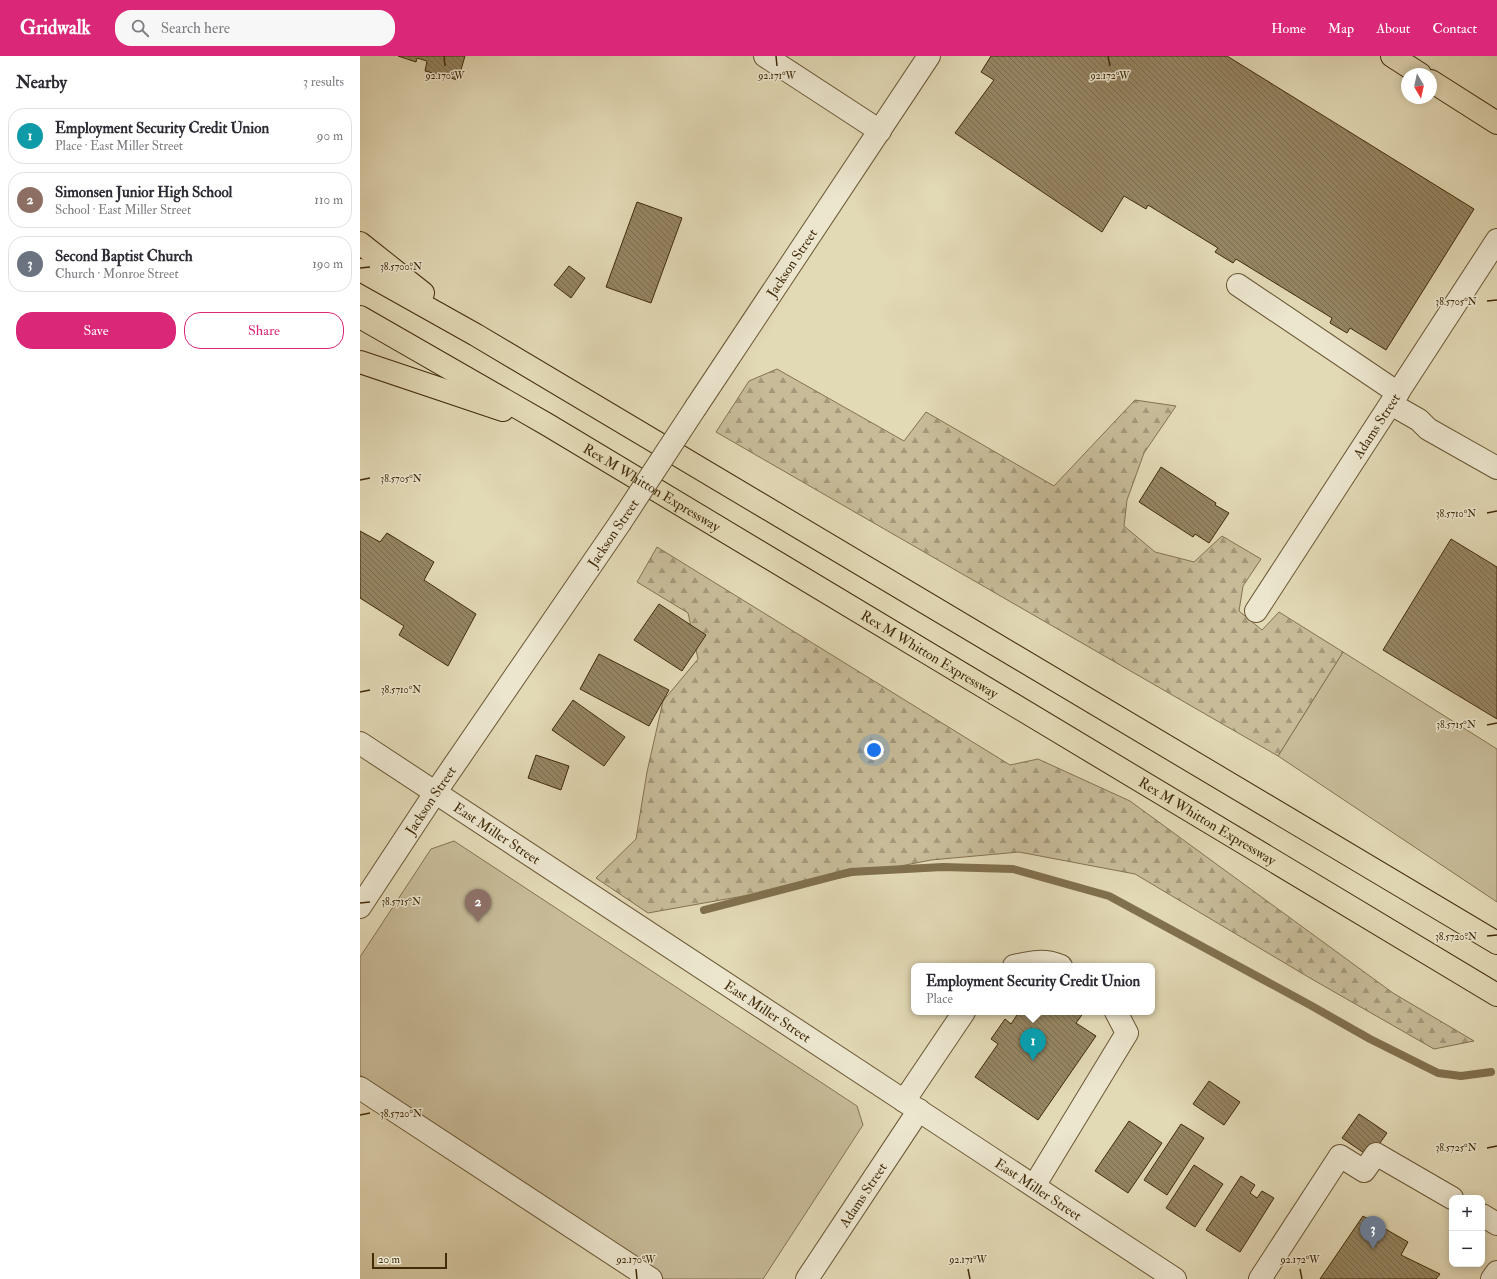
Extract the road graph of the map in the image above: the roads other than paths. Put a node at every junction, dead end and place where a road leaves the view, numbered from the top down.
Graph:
1 (929, 56) edge
2 (1392, 56) edge
3 (770, 57) edge
4 (1411, 68) edge
5 (1437, 85) edge
6 (1497, 123) edge
7 (880, 131) junction
8 (1497, 240) edge
9 (360, 243) edge
10 (360, 270) edge
11 (1238, 286) dead end
12 (360, 317) edge
13 (476, 335) junction
14 (360, 362) edge
15 (1394, 398) junction
16 (548, 425) junction
17 (1497, 468) edge
18 (1256, 610) dead end
19 (360, 743) edge
20 (435, 793) junction
21 (360, 907) edge
22 (1497, 943) edge
23 (1028, 963) edge
24 (1054, 963) edge
25 (1497, 995) edge
26 (962, 1015) edge
27 (1118, 1015) edge
28 (360, 1088) edge
29 (911, 1106) junction
30 (1034, 1186) junction
31 (1449, 1196) edge
32 (1485, 1217) edge
33 (1497, 1224) edge
34 (1497, 1272) edge
35 (1169, 1277) edge
36 (651, 1279) edge
37 (807, 1279) edge
38 (1260, 1279) edge
39 (1492, 1279) edge

1 - 7 street, Jackson Street
2 - 4 main road
3 - 7 street
5 - 6 main road
7 - 20 street, Jackson Street, bridge
8 - 15 street, Adams Street
9 - 13 main road
10 - 13 main road
11 - 15 street
12 - 16 main road, Rex M Whitton Expressway
13 - 22 main road
14 - 16 main road
15 - 17 street
15 - 18 street, Adams Street
16 - 25 main road, Rex M Whitton Expressway
19 - 20 street, East Miller Street
20 - 21 street, Jackson Street
20 - 29 street, East Miller Street
23 - 24 street
26 - 29 street, Adams Street
27 - 30 street
28 - 36 street
29 - 30 street, East Miller Street
29 - 37 street, Adams Street
30 - 35 street, East Miller Street
31 - 38 street
32 - 33 street
34 - 39 street

